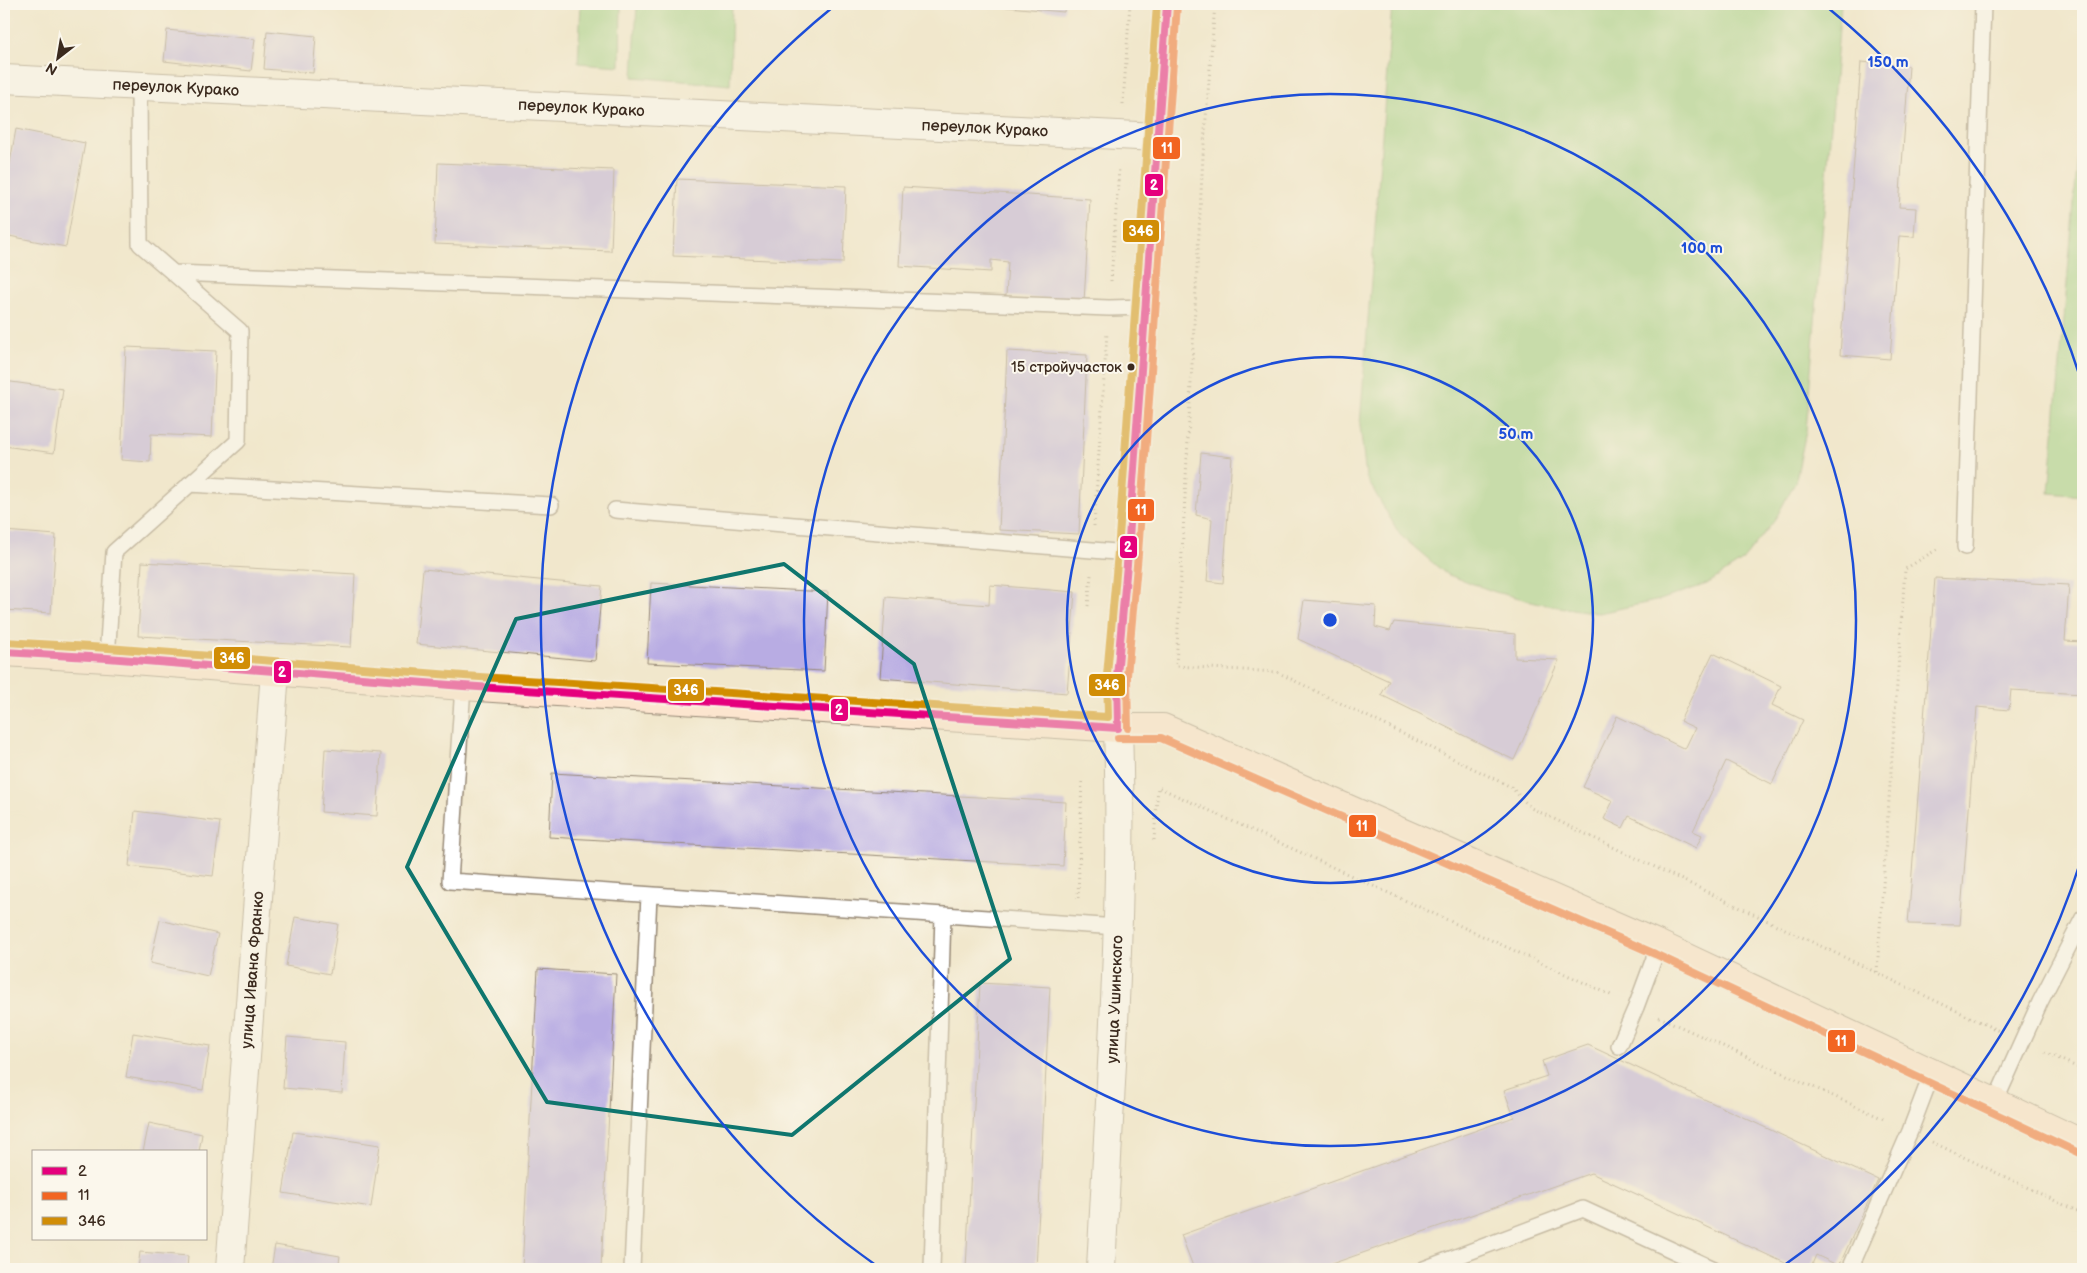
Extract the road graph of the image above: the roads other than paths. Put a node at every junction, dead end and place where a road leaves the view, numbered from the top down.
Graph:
1 (1167, 4) edge
2 (1983, 4) edge
3 (4, 79) edge
4 (139, 86) junction
5 (1158, 137) junction
6 (173, 273) junction
7 (1145, 307) junction
8 (189, 484) junction
9 (551, 505) dead end
10 (615, 510) dead end
11 (1965, 547) dead end
12 (1128, 553) junction
13 (4, 652) edge
14 (107, 658) junction
15 (275, 672) junction
16 (463, 686) junction
17 (1118, 728) junction
18 (649, 895) junction
19 (943, 915) junction
20 (2083, 918) edge
21 (1117, 927) junction
22 (1659, 945) junction
23 (1619, 1046) dead end
24 (1932, 1073) junction
25 (1995, 1102) junction
26 (2083, 1144) edge
27 (230, 1269) edge
28 (632, 1269) edge
29 (932, 1269) edge
30 (1101, 1269) edge
31 (1424, 1269) edge
32 (1714, 1269) edge
33 (1850, 1269) edge

1 - 5 street, улица Ушинского
2 - 11 lane
3 - 4 street, переулок Курако
4 - 5 street, переулок Курако
4 - 6 lane
5 - 7 street, улица Ушинского
6 - 7 lane
6 - 8 lane
7 - 12 street, улица Ушинского
8 - 9 lane
8 - 14 lane
10 - 12 lane
12 - 17 street, улица Ушинского
13 - 14 street
14 - 15 street
15 - 16 street
15 - 27 street, улица Ивана Франко
16 - 17 street
16 - 18 lane
17 - 21 street, улица Ушинского
17 - 22 street
18 - 19 lane
18 - 28 lane
19 - 21 lane
19 - 29 lane
20 - 25 lane
21 - 30 street, улица Ушинского
22 - 23 lane
22 - 24 street
24 - 25 street
24 - 33 lane
25 - 26 street
31 - 32 lane

